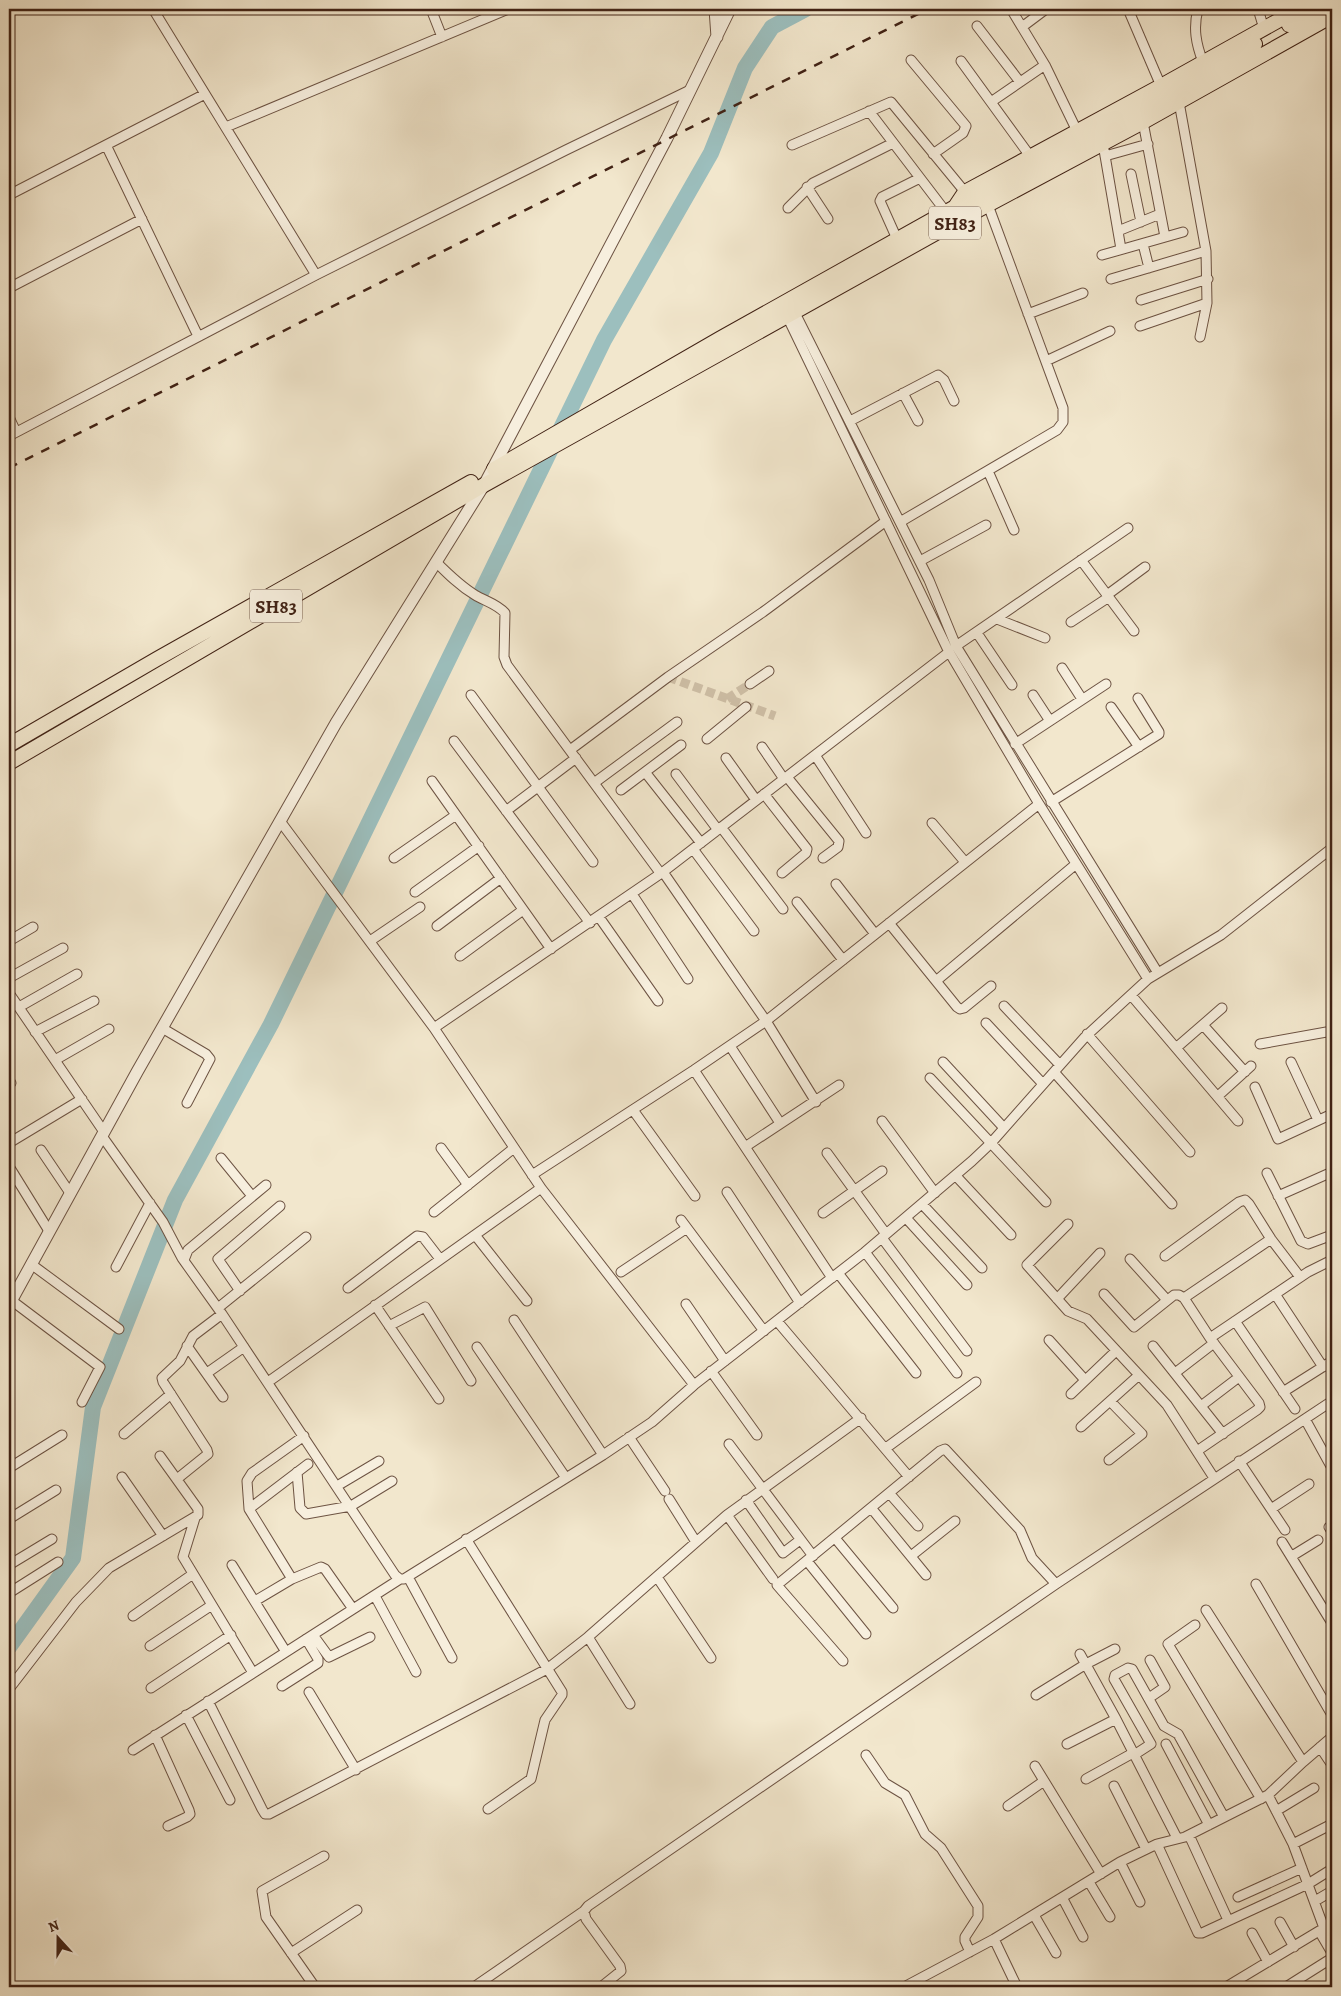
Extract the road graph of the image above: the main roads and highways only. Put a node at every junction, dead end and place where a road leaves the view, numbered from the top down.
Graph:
1 (1299, 9) edge
2 (1318, 9) edge
3 (1332, 16) edge
4 (950, 209) junction
5 (787, 308) junction
6 (544, 446) junction
7 (41, 726) junction
8 (49, 739) junction
9 (9, 745) edge
10 (9, 763) edge

1 - 4 main road, SH83
2 - 4 main road
3 - 5 main road, SH83
4 - 5 main road, SH83
5 - 6 main road, SH83
6 - 7 main road, SH83
6 - 8 main road, SH83
7 - 8 main road
7 - 9 main road, SH83
8 - 10 main road, SH83

